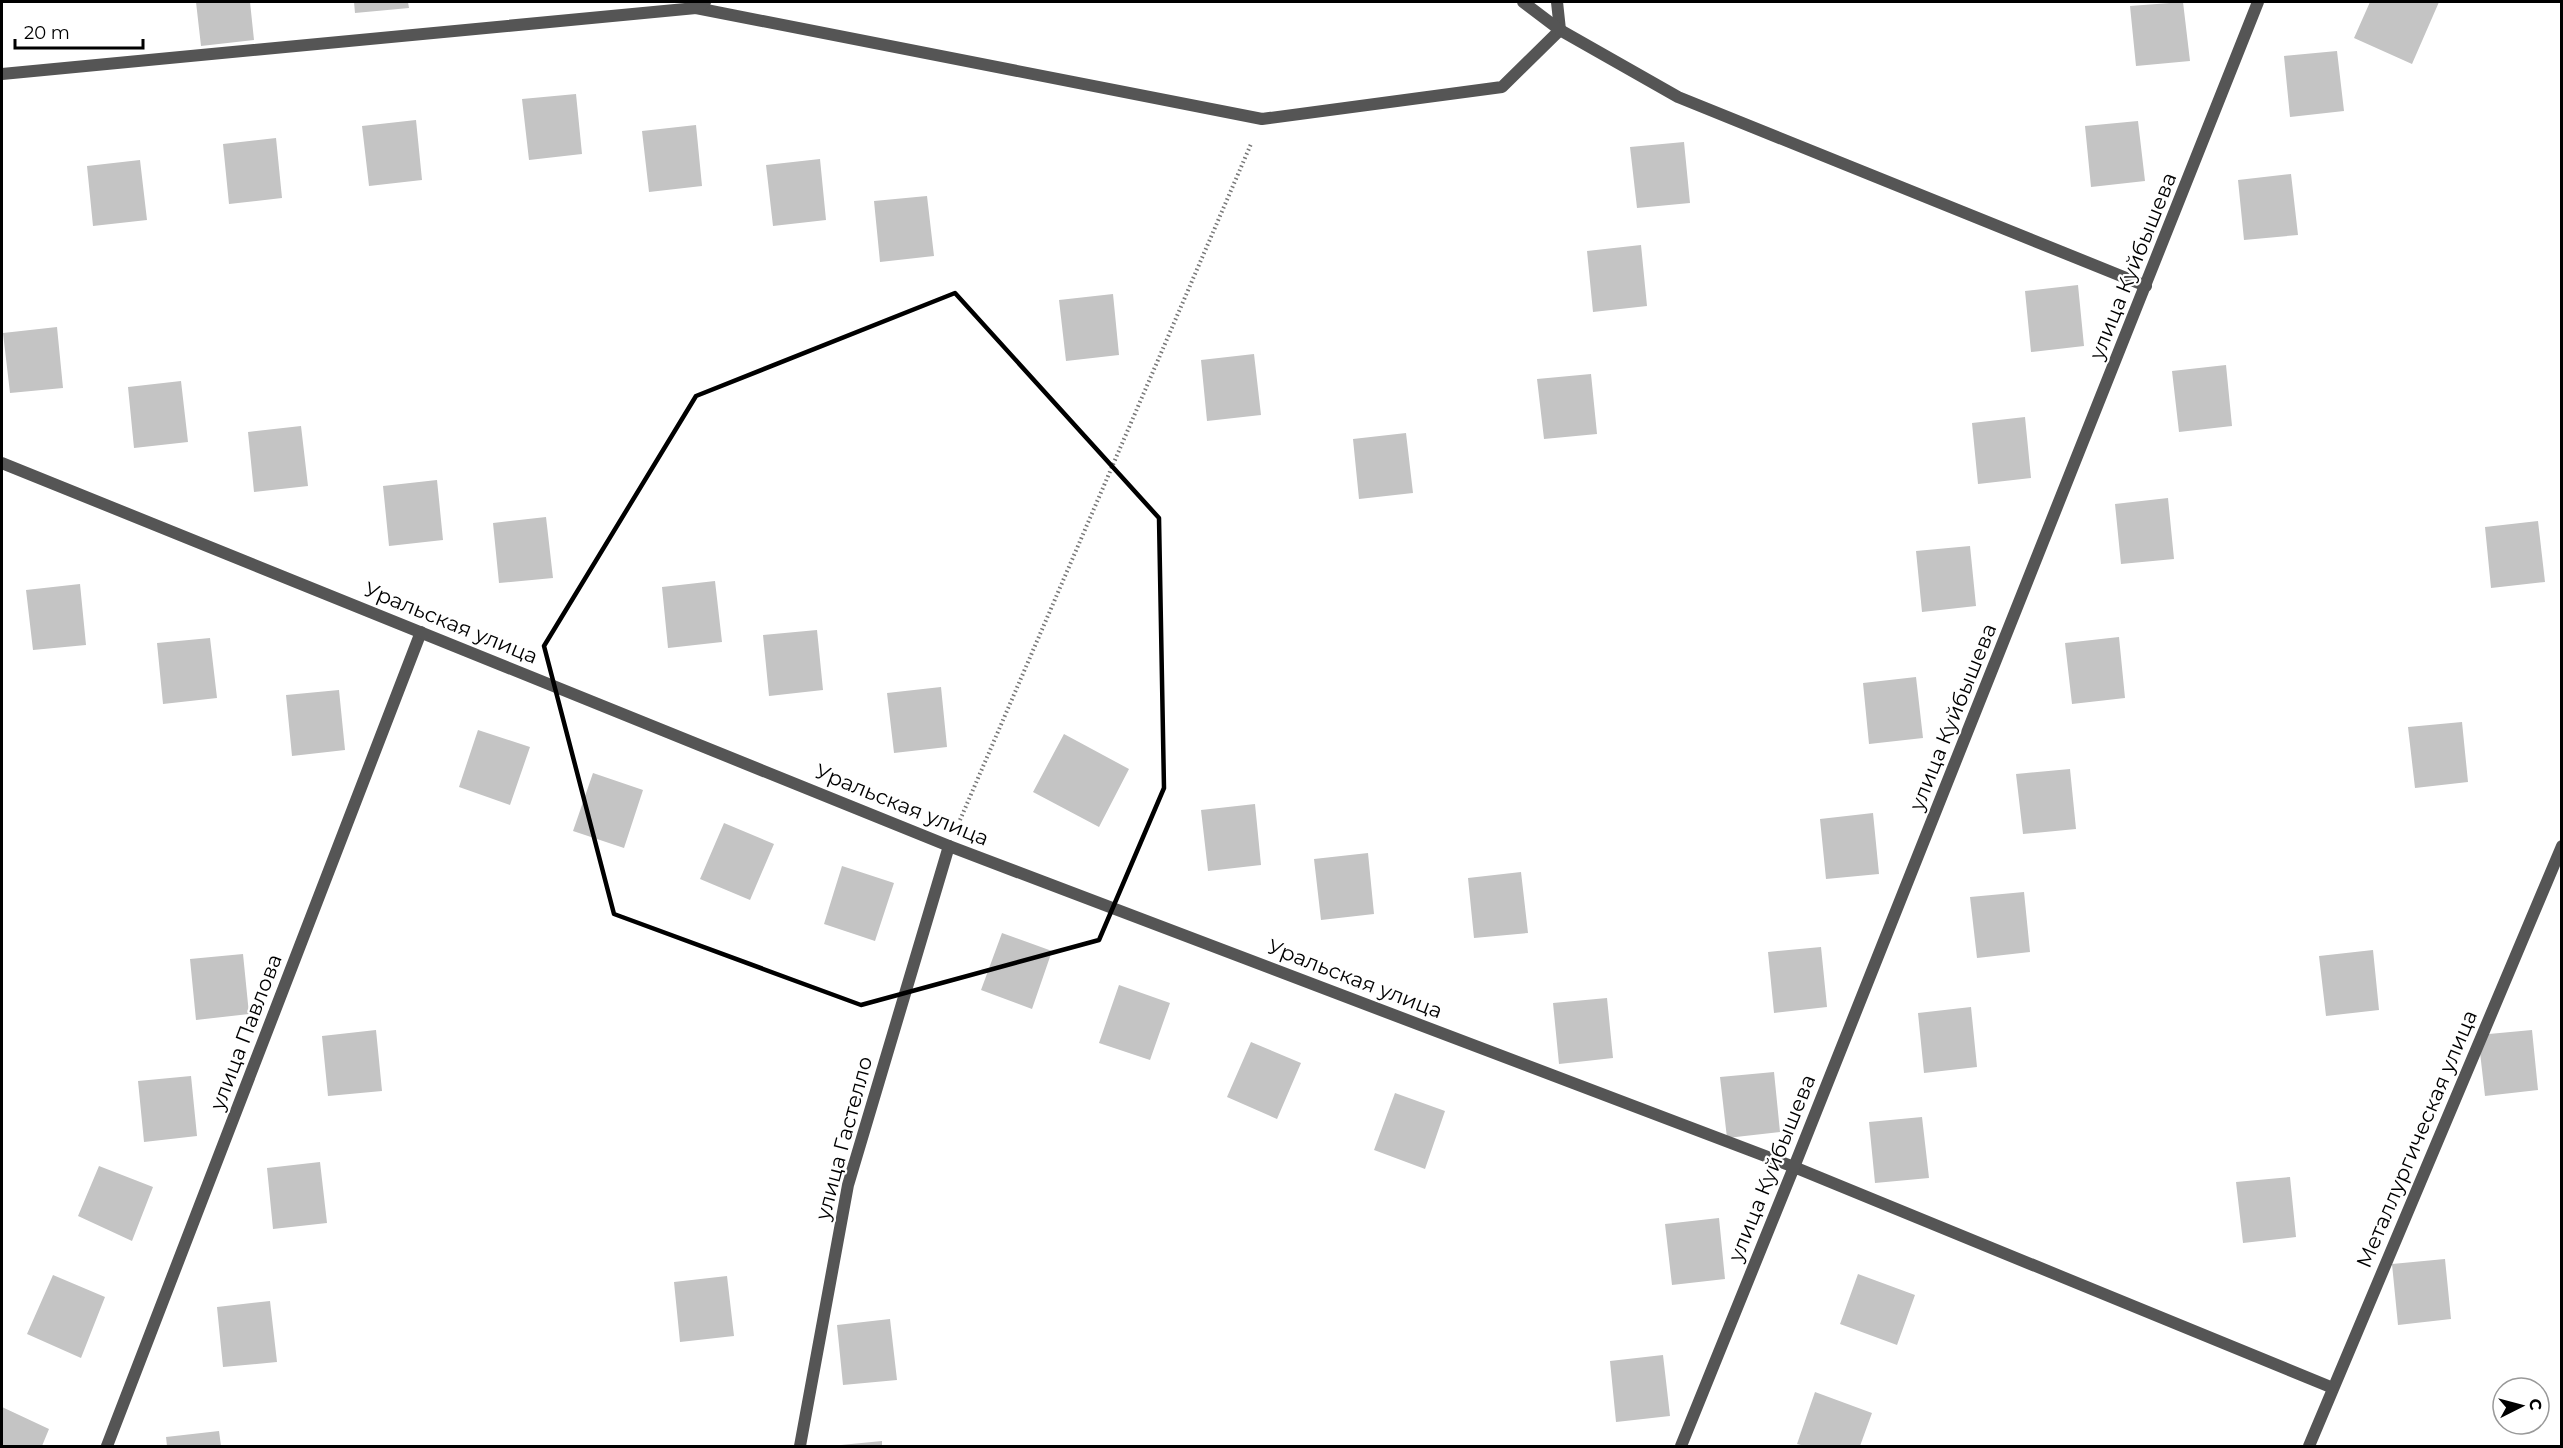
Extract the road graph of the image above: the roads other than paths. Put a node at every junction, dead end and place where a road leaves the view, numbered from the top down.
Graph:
1 (1523, 2) edge
2 (1557, 2) edge
3 (2258, 2) edge
4 (700, 5) edge
5 (1560, 30) junction
6 (2, 74) edge
7 (2146, 286) junction
8 (2, 463) edge
9 (421, 632) junction
10 (949, 846) junction
11 (2562, 846) edge
12 (1794, 1167) junction
13 (2333, 1388) junction
14 (107, 1446) edge
15 (800, 1446) edge
16 (1681, 1446) edge
17 (2308, 1446) edge

1 - 5 street
2 - 5 street
3 - 7 street, улица Куйбышева
4 - 5 street
4 - 6 street
5 - 7 street
7 - 12 street, улица Куйбышева
8 - 9 street, Уральская улица
9 - 10 street, Уральская улица
9 - 14 street, улица Павлова
10 - 12 street, Уральская улица
10 - 15 street, улица Гастелло
11 - 13 street, Металлургическая улица
12 - 13 street, Уральская улица
12 - 16 street, улица Куйбышева
13 - 17 street, Металлургическая улица

